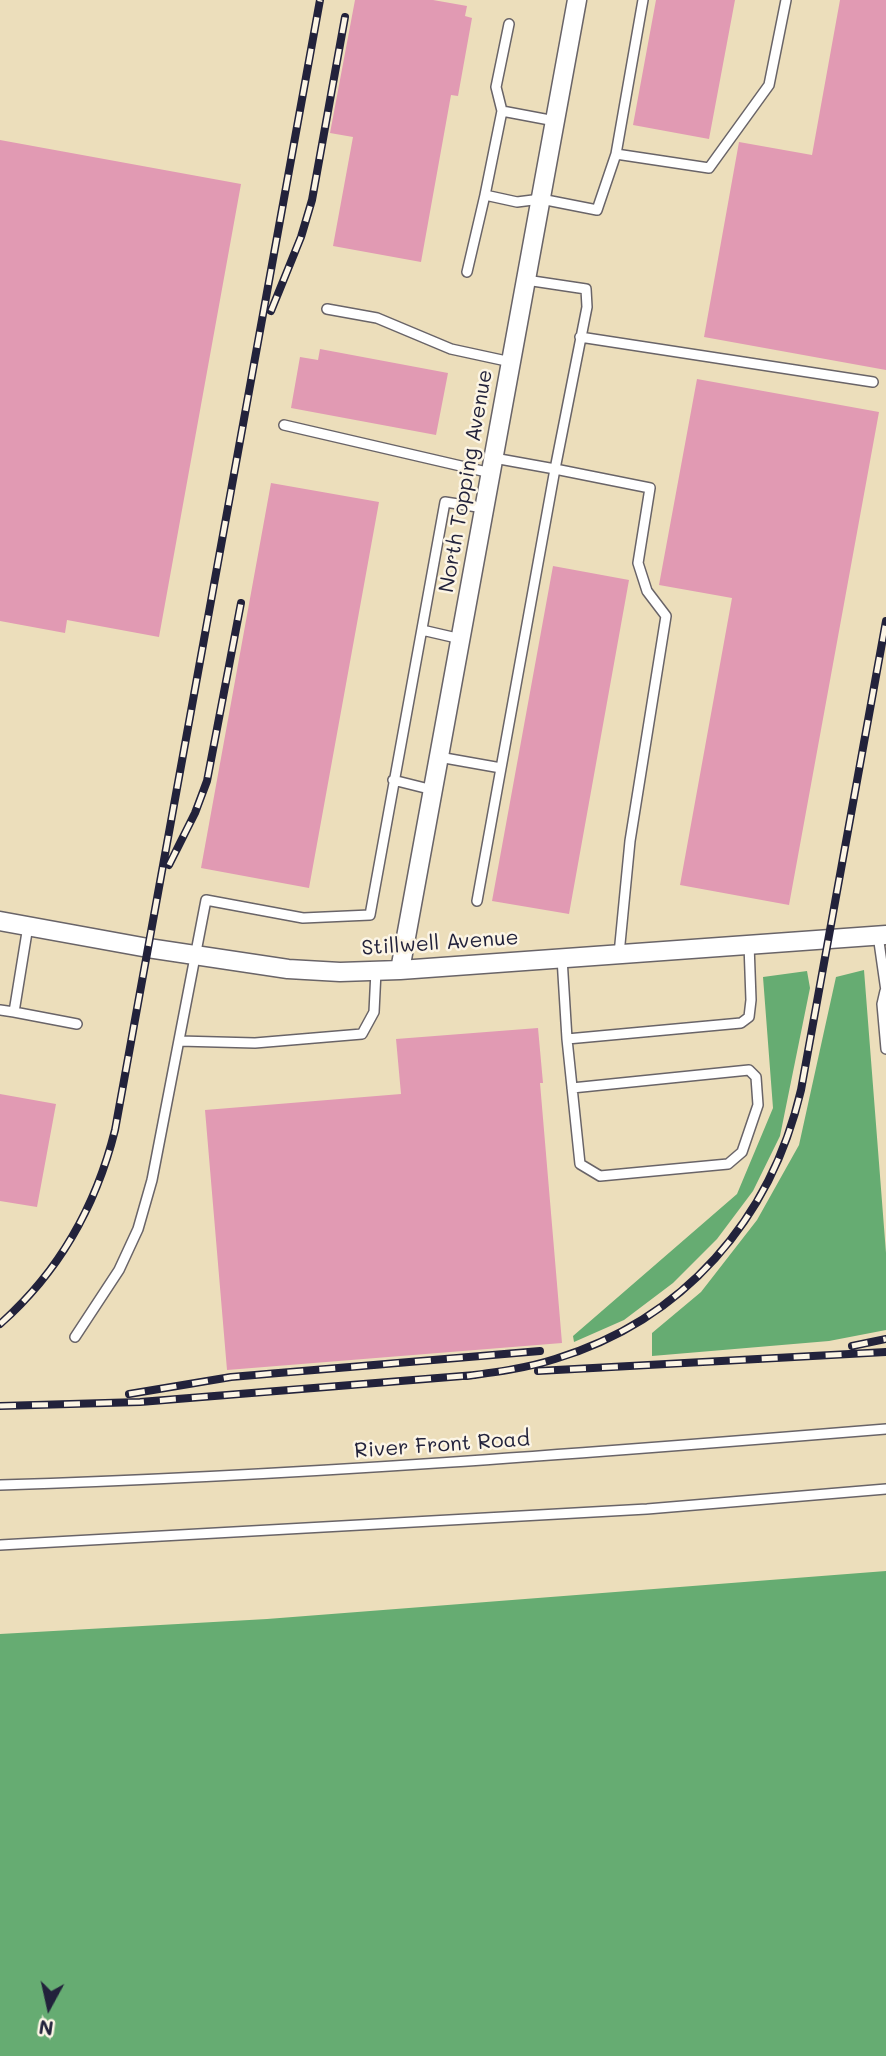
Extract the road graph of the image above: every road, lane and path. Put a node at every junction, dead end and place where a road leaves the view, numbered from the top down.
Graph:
1 (577, 0) edge
2 (643, 0) edge
3 (786, 0) edge
4 (509, 24) dead end
5 (502, 111) junction
6 (555, 121) junction
7 (616, 154) junction
8 (485, 195) junction
9 (541, 199) junction
10 (467, 272) dead end
11 (526, 280) junction
12 (327, 309) dead end
13 (580, 337) junction
14 (511, 362) junction
15 (873, 382) dead end
16 (284, 425) dead end
17 (492, 466) junction
18 (555, 469) junction
19 (484, 508) junction
20 (422, 630) junction
21 (461, 639) junction
22 (439, 757) junction
23 (501, 768) junction
24 (393, 780) junction
25 (433, 790) junction
26 (477, 901) dead end
27 (0, 921) edge
28 (28, 926) junction
29 (882, 935) edge
30 (749, 944) junction
31 (619, 954) junction
32 (194, 955) junction
33 (562, 958) junction
34 (400, 970) junction
35 (376, 971) junction
36 (885, 991) edge
37 (0, 1010) edge
38 (14, 1012) junction
39 (77, 1024) dead end
40 (567, 1039) junction
41 (179, 1041) junction
42 (886, 1049) edge
43 (572, 1088) junction
44 (75, 1337) dead end
45 (886, 1429) edge
46 (0, 1485) edge
47 (886, 1489) edge
48 (0, 1545) edge

1 - 6 street, North Topping Avenue
2 - 7 lane
3 - 7 lane
4 - 5 lane
5 - 6 lane
5 - 8 lane
6 - 9 street, North Topping Avenue
7 - 9 lane
8 - 9 lane
8 - 10 lane
9 - 11 street, North Topping Avenue
11 - 13 lane
11 - 14 street, North Topping Avenue
12 - 14 lane
13 - 15 lane
13 - 18 lane
14 - 17 street, North Topping Avenue
16 - 17 lane
17 - 18 lane
17 - 19 street, North Topping Avenue
18 - 23 lane
18 - 31 lane
19 - 20 lane
19 - 21 street, North Topping Avenue
20 - 21 lane
20 - 24 lane
21 - 22 street, North Topping Avenue
22 - 23 lane
22 - 25 street, North Topping Avenue
23 - 26 lane
24 - 25 lane
24 - 32 lane
25 - 34 street, North Topping Avenue
27 - 28 street, Stillwell Avenue
28 - 32 street, Stillwell Avenue
28 - 38 lane
29 - 30 street, Stillwell Avenue
29 - 36 lane
30 - 31 street, Stillwell Avenue
30 - 40 lane
31 - 33 street, Stillwell Avenue
32 - 35 street, Stillwell Avenue
32 - 41 lane
33 - 34 street, Stillwell Avenue
33 - 40 lane
34 - 35 street, Stillwell Avenue
35 - 41 lane
36 - 42 lane
37 - 38 lane
38 - 39 lane
40 - 43 lane
41 - 44 lane
43 - 43 lane
45 - 46 lane, River Front Road
47 - 48 lane

